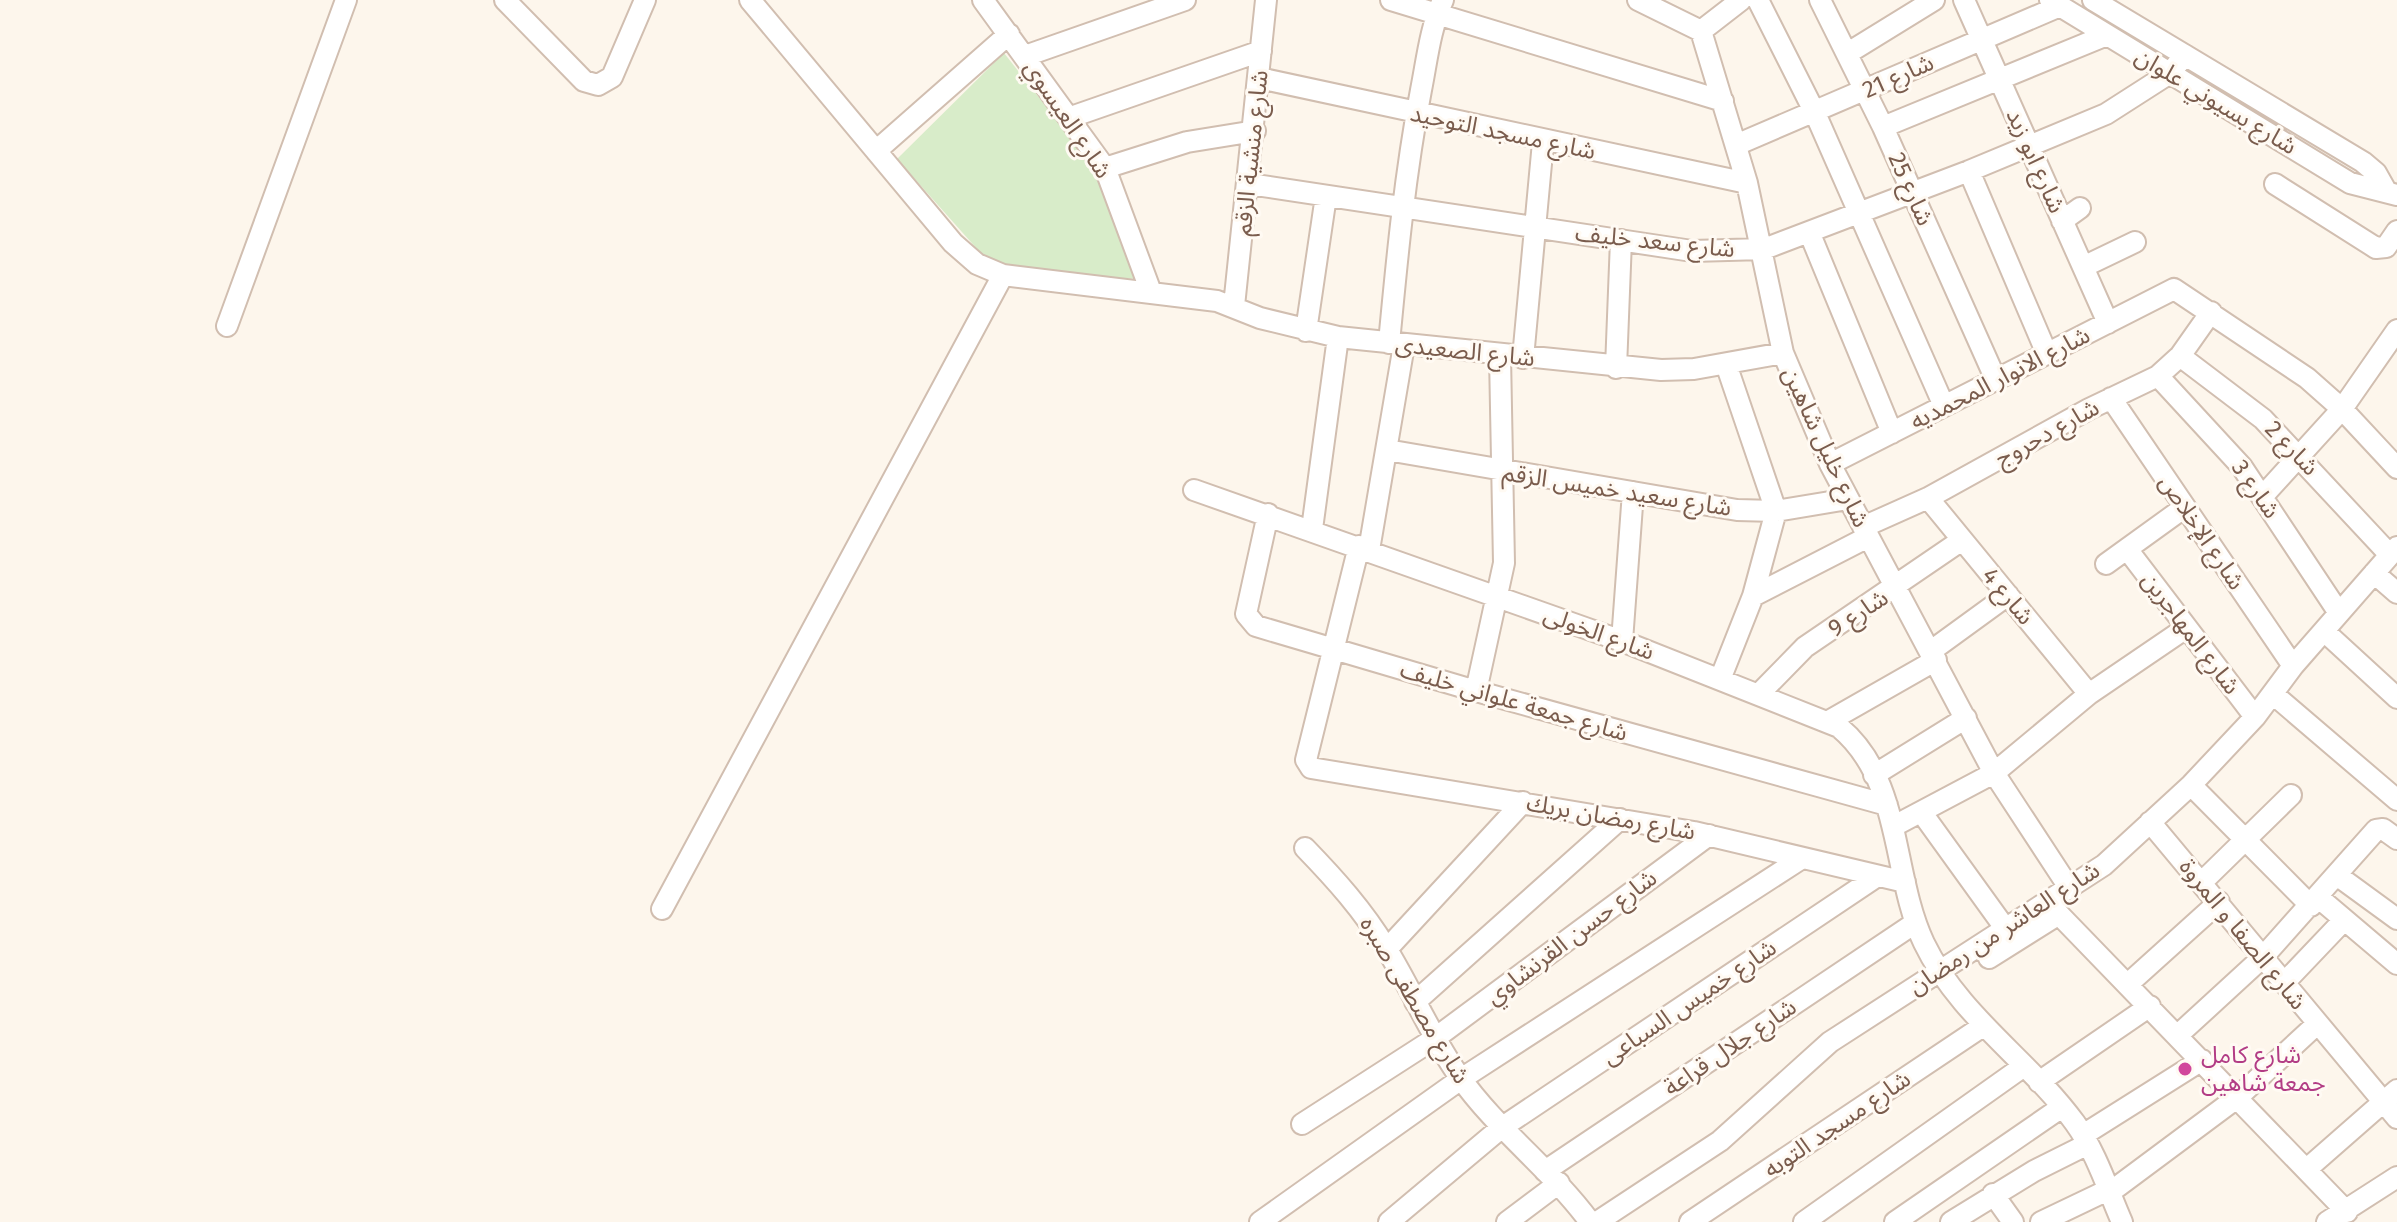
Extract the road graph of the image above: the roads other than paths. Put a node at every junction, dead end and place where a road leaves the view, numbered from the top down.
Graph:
1 (346, 0) edge
2 (505, 0) edge
3 (645, 0) edge
4 (750, 0) edge
5 (983, 0) edge
6 (1185, 0) edge
7 (1266, 0) edge
8 (1391, 0) edge
9 (1741, 0) edge
10 (1758, 0) edge
11 (1820, 0) edge
12 (1934, 0) edge
13 (1964, 0) edge
14 (2093, 0) edge
15 (1650, 2) edge
16 (2055, 3) edge
17 (1439, 8) edge
18 (1701, 31) junction
19 (1009, 34) junction
20 (2107, 35) junction
21 (1982, 40) junction
22 (1261, 51) junction
23 (1848, 53) junction
24 (2185, 55) junction
25 (1025, 56) junction
26 (2170, 73) junction
27 (1259, 78) junction
28 (2000, 81) junction
29 (1866, 91) junction
30 (1723, 101) junction
31 (1417, 113) junction
32 (1815, 113) junction
33 (1071, 117) junction
34 (1883, 127) junction
35 (1255, 131) junction
36 (1543, 142) junction
37 (1736, 145) junction
38 (2030, 147) junction
39 (876, 151) junction
40 (1105, 168) junction
41 (1969, 171) junction
42 (1747, 183) junction
43 (1249, 184) junction
44 (2275, 184) dead end
45 (2391, 192) edge
46 (1913, 193) junction
47 (1326, 196) junction
48 (1402, 207) junction
49 (2080, 208) dead end
50 (1860, 214) junction
51 (2062, 221) junction
52 (1534, 227) junction
53 (2397, 231) edge
54 (1810, 234) junction
55 (1621, 240) junction
56 (2135, 242) dead end
57 (1764, 249) junction
58 (2083, 267) junction
59 (1003, 275) junction
60 (1151, 292) junction
61 (1234, 306) junction
62 (2211, 312) junction
63 (2108, 323) junction
64 (227, 326) dead end
65 (2397, 330) edge
66 (1306, 331) junction
67 (1338, 337) junction
68 (1396, 344) junction
69 (1783, 353) junction
70 (2047, 354) junction
71 (1500, 356) junction
72 (2180, 356) junction
73 (2391, 357) edge
74 (1523, 358) junction
75 (1726, 364) junction
76 (1616, 368) junction
77 (2158, 376) junction
78 (1996, 380) junction
79 (2111, 398) junction
80 (1944, 406) junction
81 (2342, 409) junction
82 (1892, 433) junction
83 (1387, 450) junction
84 (2302, 457) junction
85 (1830, 464) junction
86 (2397, 468) edge
87 (1504, 472) junction
88 (1194, 490) dead end
89 (1633, 492) junction
90 (2262, 497) junction
91 (1928, 498) junction
92 (1848, 499) junction
93 (2185, 507) junction
94 (1776, 511) junction
95 (1268, 514) junction
96 (1312, 529) junction
97 (1865, 532) junction
98 (1962, 540) junction
99 (1364, 548) junction
100 (2127, 549) junction
101 (2394, 551) edge
102 (2106, 564) dead end
103 (2374, 573) junction
104 (1895, 588) junction
105 (2397, 593) edge
106 (2008, 595) junction
107 (1753, 596) junction
108 (1500, 597) junction
109 (2339, 613) junction
110 (2186, 628) junction
111 (2324, 631) junction
112 (1622, 641) junction
113 (1332, 648) junction
114 (1934, 656) junction
115 (2293, 666) junction
116 (1721, 677) junction
117 (1476, 691) junction
118 (1760, 693) junction
119 (2089, 694) junction
120 (2273, 694) junction
121 (2397, 698) edge
122 (2255, 717) junction
123 (1966, 718) junction
124 (1829, 721) junction
125 (1994, 773) junction
126 (1874, 775) junction
127 (2191, 785) junction
128 (2291, 795) dead end
129 (2397, 800) edge
130 (1523, 802) junction
131 (1887, 805) junction
132 (1922, 813) junction
133 (1620, 819) junction
134 (2150, 822) junction
135 (1894, 826) junction
136 (2388, 834) edge
137 (1709, 835) junction
138 (2245, 840) junction
139 (1305, 848) dead end
140 (1799, 860) junction
141 (2338, 876) junction
142 (1876, 877) junction
143 (1905, 882) junction
144 (2202, 882) junction
145 (2070, 889) junction
146 (2219, 902) junction
147 (2315, 902) junction
148 (2054, 908) junction
149 (662, 909) dead end
150 (2397, 919) edge
151 (2344, 920) junction
152 (1915, 923) junction
153 (2005, 928) junction
154 (1387, 949) junction
155 (2263, 957) junction
156 (1989, 958) dead end
157 (2397, 964) edge
158 (1939, 969) junction
159 (2284, 983) junction
160 (2128, 984) junction
161 (1415, 1002) junction
162 (2150, 1006) junction
163 (2317, 1024) junction
164 (1983, 1026) junction
165 (2178, 1035) junction
166 (1434, 1039) junction
167 (2202, 1060) junction
168 (2024, 1066) junction
169 (1461, 1079) junction
170 (2039, 1082) junction
171 (2238, 1097) junction
172 (2392, 1105) edge
173 (2062, 1107) junction
174 (1302, 1124) dead end
175 (1501, 1128) junction
176 (2086, 1140) junction
177 (2308, 1168) junction
178 (1552, 1177) junction
179 (2397, 1177) edge
180 (2108, 1191) junction
181 (1993, 1194) junction
182 (2347, 1212) junction
183 (1260, 1222) edge
184 (1389, 1222) edge
185 (1507, 1222) edge
186 (1590, 1222) edge
187 (1597, 1222) edge
188 (1690, 1222) edge
189 (1804, 1222) edge
190 (1895, 1222) edge
191 (1951, 1222) edge
192 (2013, 1222) edge
193 (2041, 1222) edge
194 (2122, 1222) edge
195 (2327, 1222) edge

1 - 64 street
2 - 3 street
4 - 39 street
5 - 19 street, شارع العيسوي
6 - 25 street
7 - 22 street, شارع منشية الزقم
8 - 17 street
9 - 18 street
10 - 32 street
11 - 23 street, شارع 25
12 - 23 street
13 - 21 street, شارع ابو زيد
14 - 24 street, شارع بسيوني علوان
15 - 18 street
16 - 20 street, شارع بسيوني علوان
16 - 21 street, شارع 21
17 - 30 street
17 - 31 street
18 - 30 street, شارع خليل شاهين
19 - 25 street, شارع العيسوي
19 - 39 street
20 - 26 street, شارع بسيوني علوان
20 - 28 street
21 - 28 street, شارع ابو زيد
21 - 29 street, شارع 21
22 - 27 street, شارع منشية الزقم
22 - 33 street
23 - 29 street, شارع 25
24 - 26 street, شارع سعد خليف
24 - 45 street, شارع بسيوني علوان
25 - 33 street, شارع العيسوي
26 - 38 street, شارع سعد خليف
26 - 45 street, شارع بسيوني علوان
27 - 31 street, شارع مسجد التوحيد
27 - 35 street, شارع منشية الزقم
28 - 34 street
28 - 38 street, شارع ابو زيد
29 - 32 street, شارع 21
29 - 34 street, شارع 25
30 - 37 street, شارع خليل شاهين
31 - 36 street, شارع مسجد التوحيد
31 - 48 street
32 - 37 street, شارع 21
32 - 50 street
33 - 40 street, شارع العيسوي
34 - 46 street, شارع 25
35 - 40 street
35 - 43 street, شارع منشية الزقم
36 - 42 street, شارع مسجد التوحيد
36 - 52 street
37 - 42 street, شارع خليل شاهين
38 - 41 street, شارع سعد خليف
38 - 51 street, شارع ابو زيد
39 - 59 street
40 - 60 street, شارع العيسوي
41 - 46 street, شارع سعد خليف
41 - 70 street
42 - 57 street, شارع خليل شاهين
43 - 47 street, شارع سعد خليف
43 - 61 street, شارع منشية الزقم
44 - 53 street
46 - 50 street, شارع سعد خليف
46 - 78 street, شارع 25
47 - 48 street, شارع سعد خليف
47 - 66 street
48 - 52 street, شارع سعد خليف
48 - 68 street
49 - 51 street
50 - 54 street, شارع سعد خليف
50 - 80 street
51 - 58 street, شارع ابو زيد
52 - 55 street, شارع سعد خليف
52 - 74 street
54 - 57 street, شارع سعد خليف
54 - 82 street
55 - 57 street, شارع سعد خليف
55 - 76 street
56 - 58 street
57 - 69 street, شارع خليل شاهين
58 - 63 street, شارع ابو زيد
59 - 60 street, شارع الصعيدى
59 - 149 street
60 - 61 street, شارع الصعيدى
61 - 66 street, شارع الصعيدى
62 - 63 street, شارع الانوار المحمديه
62 - 72 street, شارع دحروج
62 - 81 street
63 - 70 street, شارع الانوار المحمديه
65 - 73 street
66 - 67 street, شارع الصعيدى
67 - 68 street, شارع الصعيدى
67 - 96 street
68 - 71 street, شارع الصعيدى
68 - 83 street
69 - 75 street, شارع الصعيدى
69 - 85 street, شارع خليل شاهين
70 - 78 street, شارع الانوار المحمديه
71 - 74 street, شارع الصعيدى
71 - 87 street
72 - 77 street, شارع دحروج
72 - 84 street, شارع 2
73 - 81 street
74 - 76 street, شارع الصعيدى
75 - 76 street, شارع الصعيدى
75 - 94 street
77 - 79 street, شارع دحروج
77 - 90 street, شارع 3
78 - 80 street, شارع الانوار المحمديه
79 - 91 street, شارع دحروج
79 - 93 street, شارع الإخلاص
80 - 82 street, شارع الانوار المحمديه
81 - 84 street
81 - 86 street
82 - 85 street, شارع الانوار المحمديه
83 - 87 street, شارع سعيد خميس الزقم
83 - 99 street
84 - 90 street
84 - 101 street, شارع 2
85 - 92 street, شارع خليل شاهين
87 - 89 street, شارع سعيد خميس الزقم
87 - 108 street
88 - 95 street, شارع الخولى
89 - 94 street, شارع سعيد خميس الزقم
89 - 112 street
90 - 109 street, شارع 3
91 - 97 street, شارع دحروج
91 - 98 street, شارع 4
92 - 94 street, شارع سعيد خميس الزقم
92 - 97 street, شارع خليل شاهين
93 - 100 street
93 - 115 street, شارع الإخلاص
94 - 107 street
95 - 96 street, شارع الخولى
95 - 113 street, شارع جمعة علواني خليف
96 - 99 street, شارع الخولى
97 - 104 street, شارع خليل شاهين
97 - 107 street, شارع دحروج
98 - 104 street, شارع 9
98 - 106 street, شارع 4
99 - 108 street, شارع الخولى
99 - 113 street
100 - 102 street
100 - 110 street, شارع المهاجرين
101 - 103 street, شارع العاشر من رمضان
103 - 105 street
103 - 109 street, شارع العاشر من رمضان
104 - 114 street, شارع خليل شاهين
104 - 118 street, شارع 9
106 - 114 street
106 - 119 street, شارع 4
107 - 116 street
108 - 112 street, شارع الخولى
108 - 117 street
109 - 111 street, شارع العاشر من رمضان
110 - 119 street
110 - 122 street, شارع المهاجرين
111 - 115 street, شارع العاشر من رمضان
111 - 121 street
112 - 116 street, شارع الخولى
113 - 117 street, شارع جمعة علواني خليف
113 - 130 street, شارع رمضان بريك
114 - 123 street, شارع خليل شاهين
114 - 124 street
115 - 120 street, شارع العاشر من رمضان
116 - 118 street, شارع الخولى
117 - 131 street, شارع جمعة علواني خليف
118 - 124 street, شارع الخولى
119 - 125 street
120 - 122 street, شارع العاشر من رمضان
120 - 129 street
122 - 127 street, شارع العاشر من رمضان
123 - 125 street, شارع خليل شاهين
123 - 126 street
124 - 126 street, شارع الخولى
125 - 132 street
125 - 145 street, شارع خليل شاهين
126 - 131 street, شارع الخولى
127 - 134 street, شارع العاشر من رمضان
127 - 138 street
128 - 138 street
130 - 133 street, شارع رمضان بريك
130 - 154 street
131 - 135 street, شارع الخولى
132 - 135 street
132 - 153 street
133 - 137 street, شارع رمضان بريك
133 - 161 street
134 - 144 street, شارع الصفا و المروة
134 - 145 street, شارع العاشر من رمضان
135 - 143 street, شارع الخولى
136 - 141 street
137 - 140 street, شارع رمضان بريك
137 - 166 street, شارع حسن القرنشاوي
138 - 144 street
138 - 147 street
139 - 154 street, شارع مصطفى صبره
140 - 142 street, شارع رمضان بريك
140 - 169 street
141 - 147 street
141 - 150 street
142 - 143 street, شارع رمضان بريك
142 - 175 street, شارع خميس السباعى
143 - 152 street, شارع الخولى
144 - 146 street, شارع الصفا و المروة
145 - 148 street, شارع العاشر من رمضان
146 - 155 street, شارع الصفا و المروة
146 - 160 street
147 - 151 street
147 - 155 street
148 - 153 street, شارع العاشر من رمضان
148 - 156 street
148 - 160 street
151 - 157 street
151 - 159 street
152 - 158 street, شارع الخولى
152 - 178 street, شارع جلال قراعة
153 - 158 street, شارع العاشر من رمضان
154 - 161 street, شارع مصطفى صبره
155 - 159 street, شارع الصفا و المروة
155 - 165 street
158 - 164 street, شارع الخولى
158 - 187 street, شارع العاشر من رمضان
159 - 163 street, شارع الصفا و المروة
160 - 162 street
161 - 166 street, شارع مصطفى صبره
162 - 165 street
162 - 170 street
163 - 171 street
163 - 172 street, شارع الصفا و المروة
164 - 168 street, شارع الخولى
164 - 188 street, شارع مسجد التوبه
165 - 167 street
166 - 169 street, شارع مصطفى صبره
166 - 174 street, شارع حسن القرنشاوي
167 - 171 street
167 - 176 street
168 - 170 street, شارع الخولى
168 - 189 street
169 - 175 street, شارع مصطفى صبره
169 - 183 street
170 - 173 street, شارع الخولى
171 - 177 street
171 - 180 street
172 - 177 street
173 - 176 street, شارع الخولى
173 - 190 street
175 - 178 street, شارع مصطفى صبره
175 - 184 street, شارع خميس السباعى
176 - 180 street, شارع الخولى
176 - 181 street
177 - 182 street
178 - 185 street, شارع جلال قراعة
178 - 186 street, شارع مصطفى صبره
179 - 182 street
180 - 193 street
180 - 194 street, شارع الخولى
181 - 191 street
181 - 192 street
182 - 195 street

